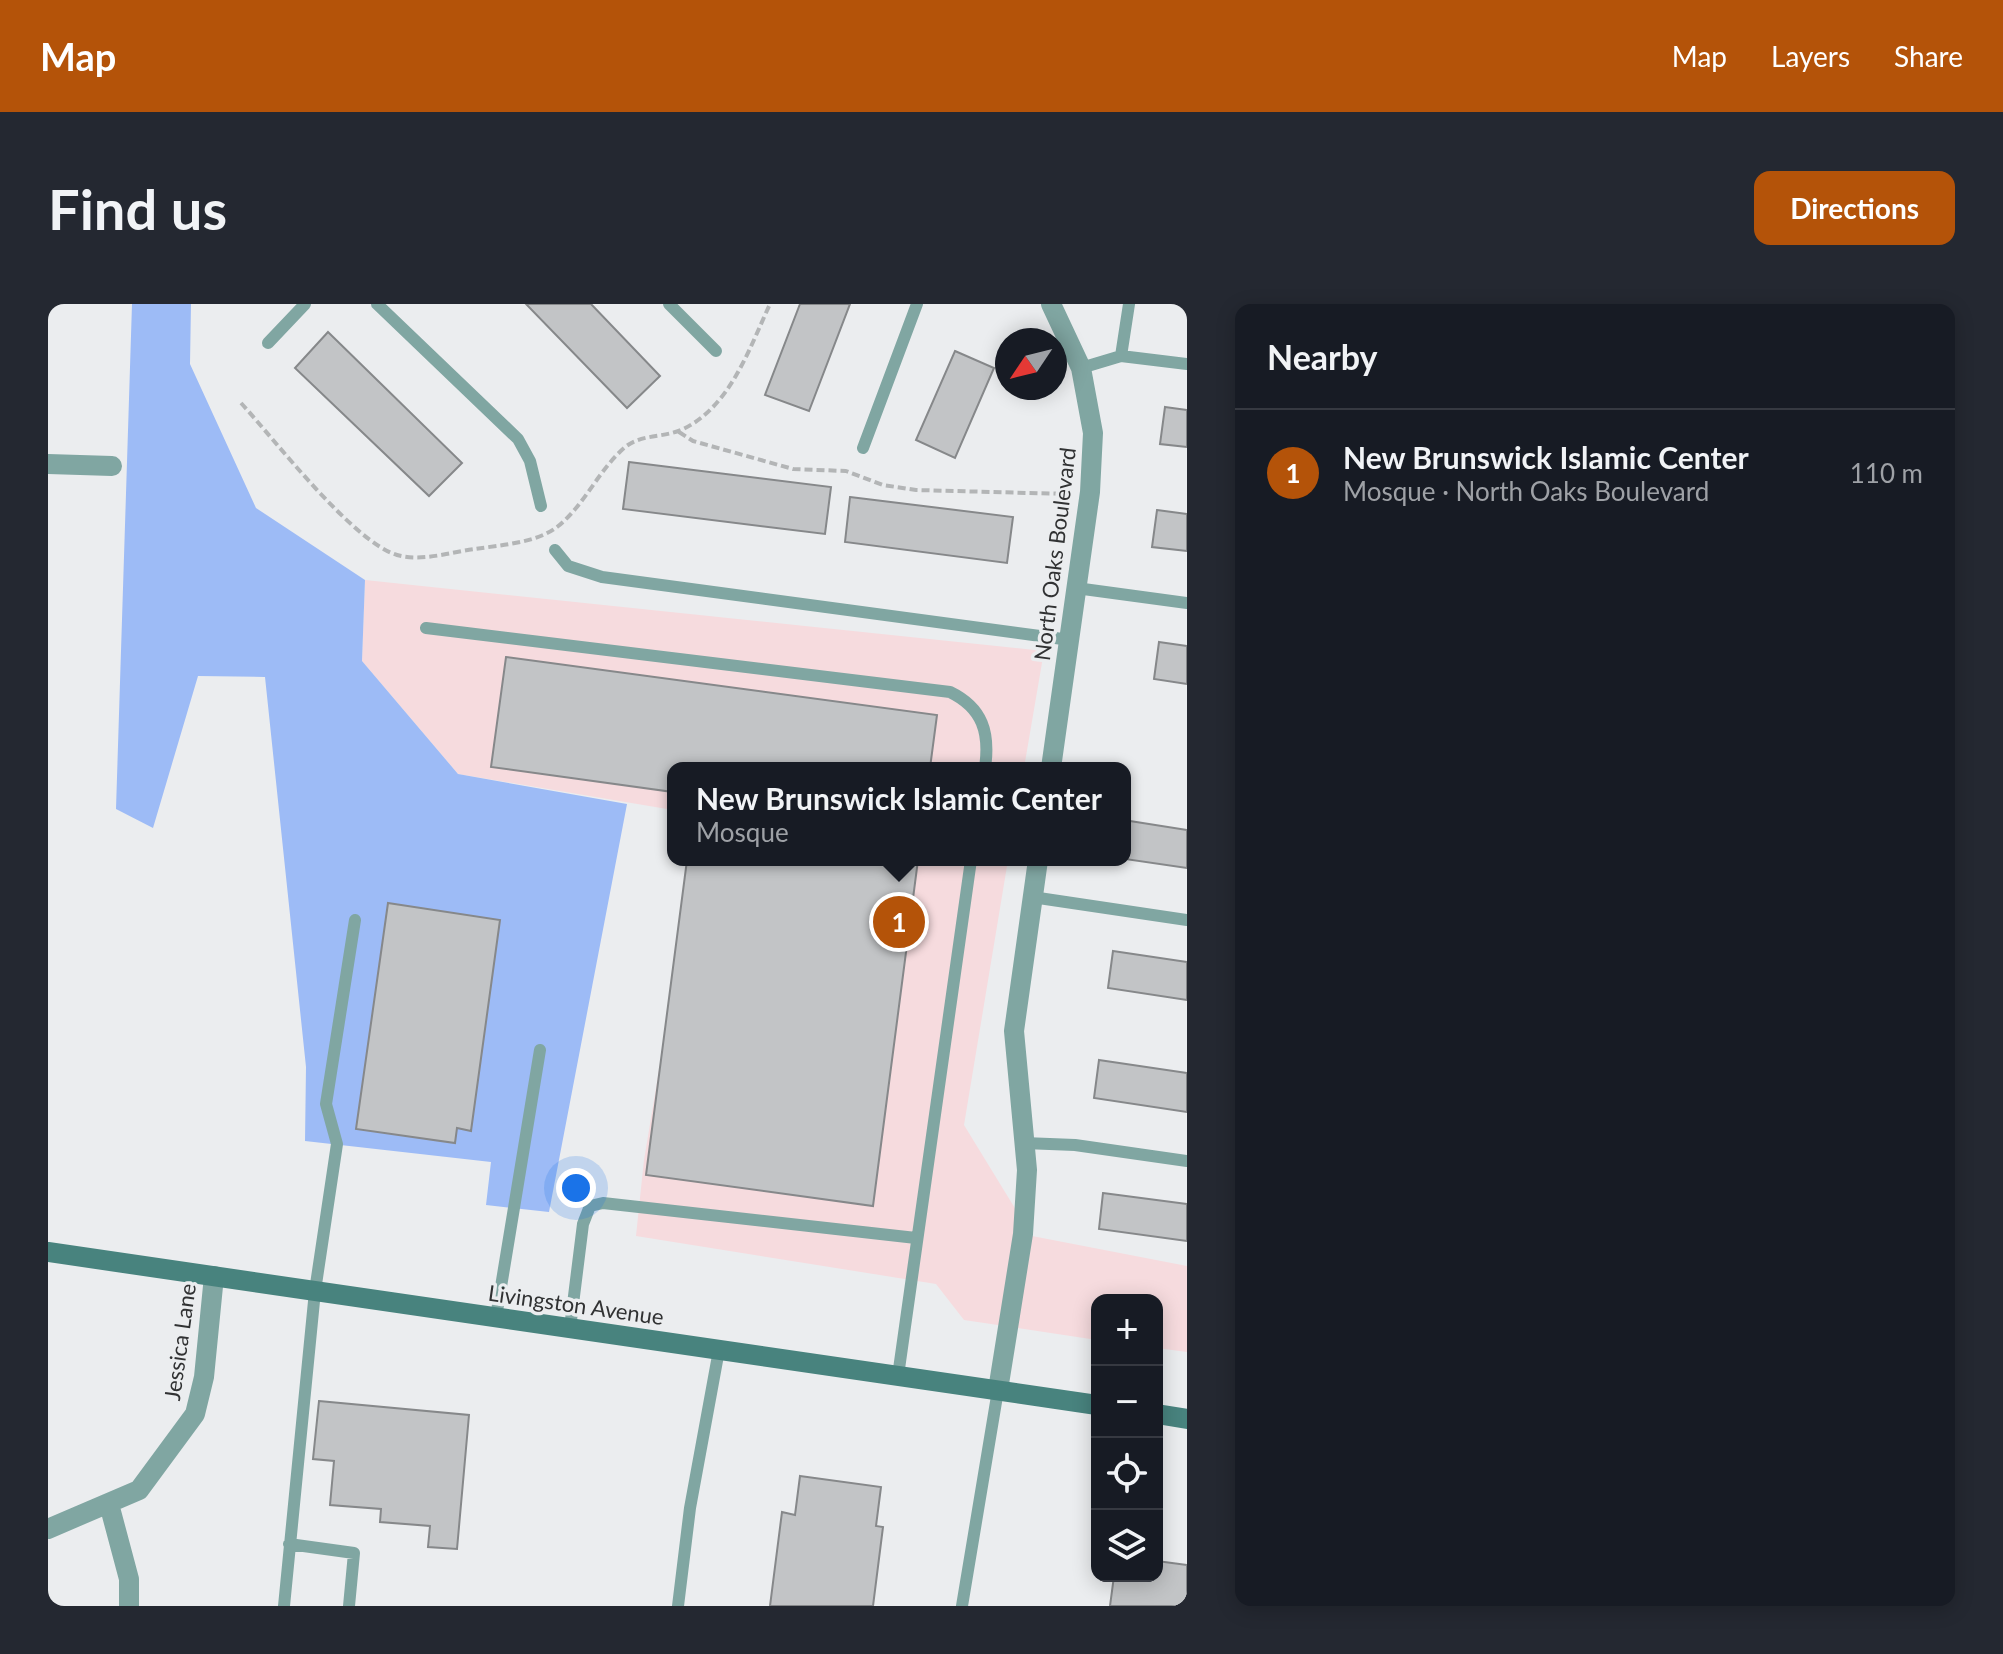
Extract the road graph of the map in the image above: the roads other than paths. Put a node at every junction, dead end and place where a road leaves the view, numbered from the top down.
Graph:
1 (305, 304) edge
2 (377, 304) edge
3 (669, 304) edge
4 (917, 304) edge
5 (1051, 304) edge
6 (1129, 304) edge
7 (268, 343) dead end
8 (716, 351) dead end
9 (1121, 356) junction
10 (1187, 364) edge
11 (1081, 368) junction
12 (863, 448) dead end
13 (48, 464) edge
14 (112, 466) dead end
15 (541, 506) road end
16 (555, 550) road end
17 (1076, 588) junction
18 (1187, 603) edge
19 (426, 628) dead end
20 (1070, 640) junction
21 (985, 762) edge
22 (1052, 762) edge
23 (970, 866) edge
24 (1037, 866) edge
25 (1032, 897) junction
26 (355, 920) dead end
27 (1187, 920) edge
28 (540, 1050) dead end
29 (1024, 1143) junction
30 (1187, 1161) edge
31 (916, 1238) junction
32 (48, 1252) edge
33 (214, 1276) junction
34 (315, 1291) junction
35 (496, 1317) junction
36 (570, 1328) junction
37 (719, 1350) junction
38 (898, 1376) junction
39 (998, 1390) junction
40 (1091, 1404) edge
41 (1163, 1415) edge
42 (1187, 1419) edge
43 (109, 1504) junction
44 (48, 1529) edge
45 (289, 1544) junction
46 (129, 1606) edge
47 (284, 1606) edge
48 (349, 1606) edge
49 (678, 1606) edge
50 (962, 1606) edge

1 - 7 lane
2 - 15 lane
3 - 8 lane
4 - 12 lane
5 - 11 street, North Oaks Boulevard
6 - 9 lane
9 - 10 lane
9 - 11 lane
11 - 17 street, North Oaks Boulevard
13 - 14 street
16 - 20 lane
17 - 18 lane
17 - 20 street, North Oaks Boulevard
19 - 21 lane
20 - 22 street, North Oaks Boulevard
23 - 31 lane
24 - 25 street
25 - 27 lane
25 - 29 street
26 - 34 lane
28 - 35 lane
29 - 30 lane
29 - 39 street
31 - 36 lane
31 - 38 lane
32 - 33 main road, Livingston Avenue
33 - 34 main road, Livingston Avenue
33 - 43 street, Jessica Lane
34 - 35 main road, Livingston Avenue
34 - 45 lane
35 - 36 main road, Livingston Avenue
36 - 37 main road, Livingston Avenue
37 - 38 main road, Livingston Avenue
37 - 49 lane
38 - 39 main road, Livingston Avenue
39 - 40 main road, Livingston Avenue
39 - 50 lane
41 - 42 main road
43 - 44 street, Jessica Lane
43 - 46 street
45 - 47 lane
45 - 48 lane

